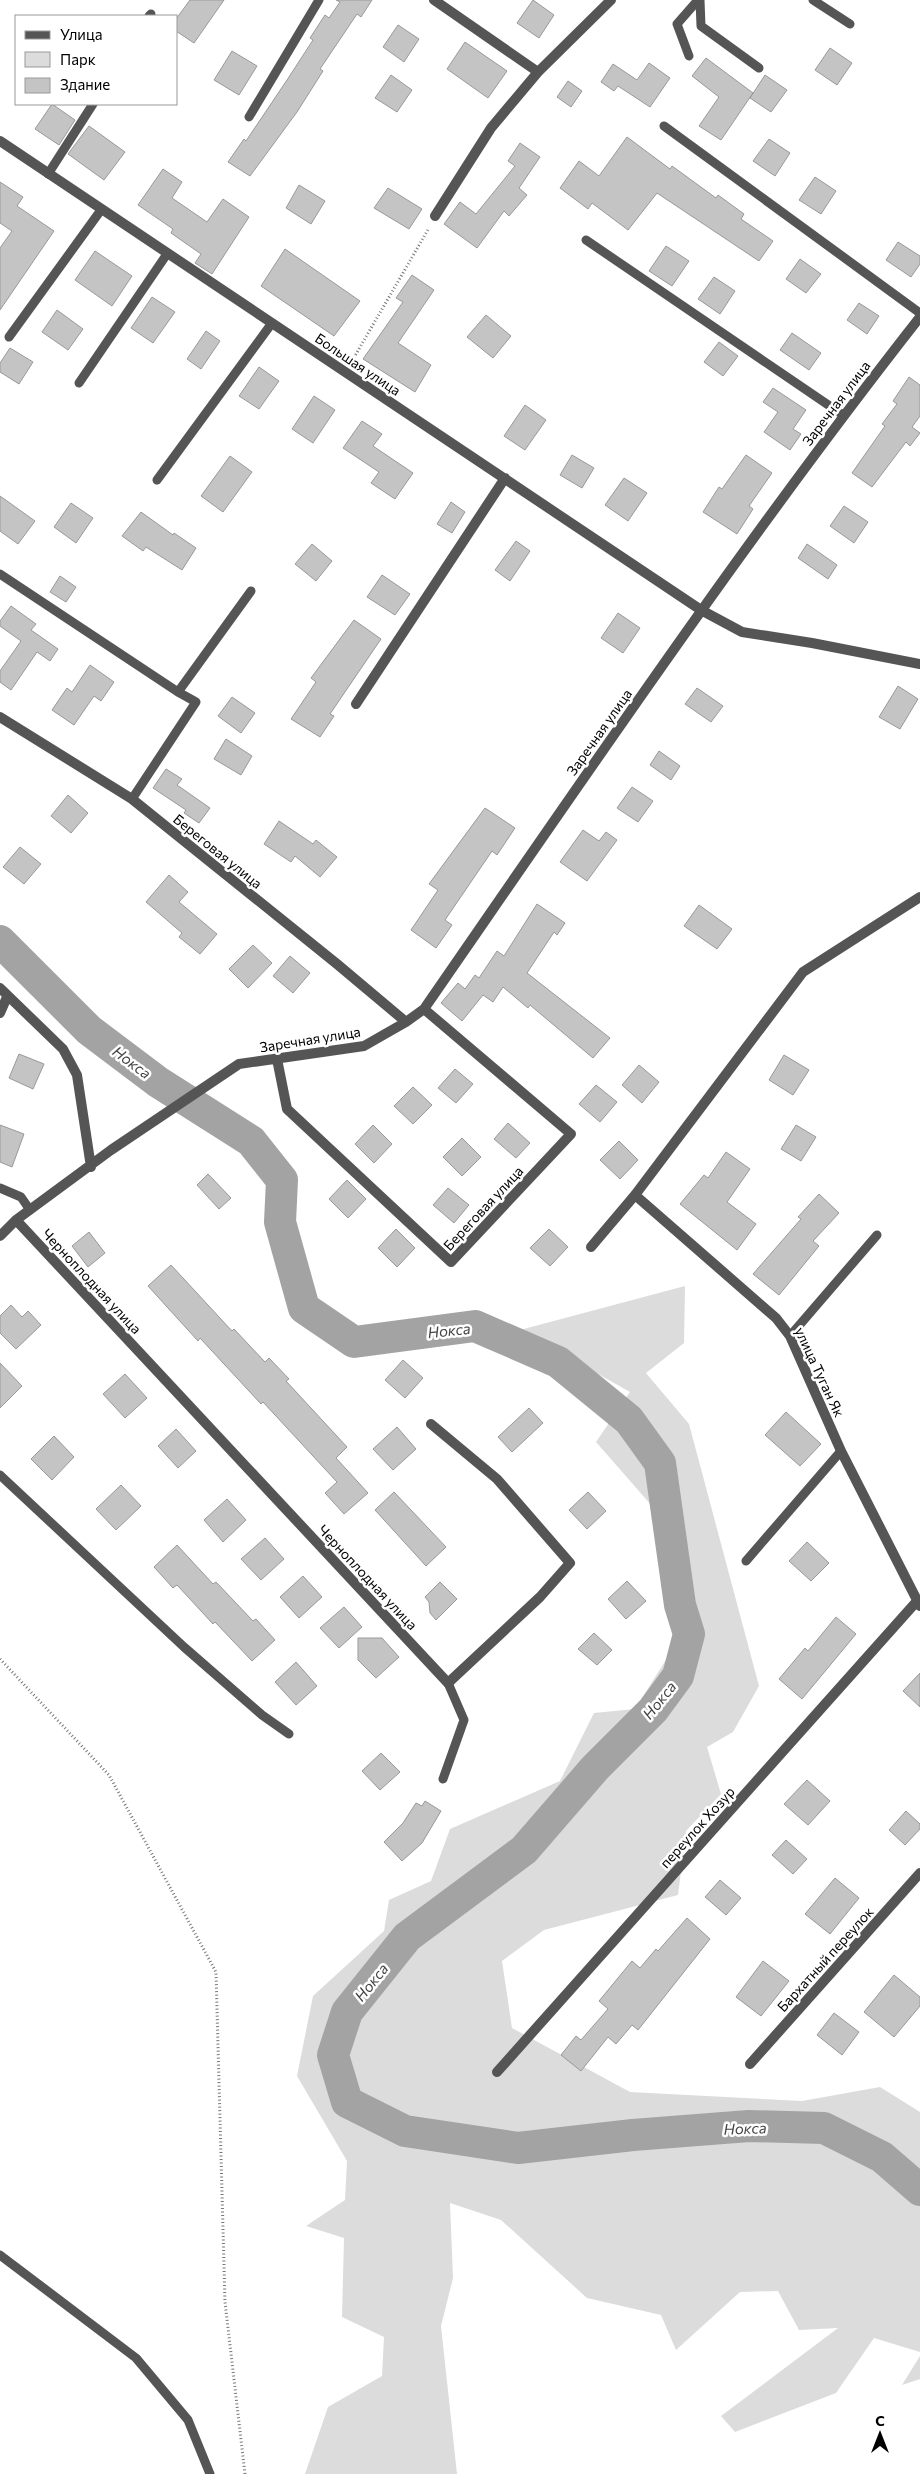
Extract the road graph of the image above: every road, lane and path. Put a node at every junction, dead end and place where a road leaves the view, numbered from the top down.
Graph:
1 (319, 0) edge
2 (434, 0) edge
3 (699, 0) edge
4 (813, 0) edge
5 (609, 1) edge
6 (850, 24) dead end
7 (689, 56) dead end
8 (759, 68) dead end
9 (538, 72) junction
10 (92, 105) edge
11 (249, 117) dead end
12 (664, 126) dead end
13 (0, 142) edge
14 (48, 174) junction
15 (101, 210) junction
16 (435, 216) joint
17 (586, 240) dead end
18 (167, 254) junction
19 (920, 313) edge
20 (920, 317) edge
21 (272, 323) junction
22 (9, 337) dead end
23 (345, 372) junction
24 (79, 383) dead end
25 (843, 415) junction
26 (505, 478) junction
27 (157, 480) dead end
28 (0, 574) edge
29 (251, 592) dead end
30 (701, 610) junction
31 (920, 664) edge
32 (178, 692) junction
33 (356, 704) dead end
34 (0, 717) edge
35 (132, 799) junction
36 (920, 897) edge
37 (0, 988) edge
38 (7, 997) junction
39 (424, 1008) junction
40 (0, 1013) edge
41 (406, 1022) junction
42 (277, 1059) junction
43 (91, 1167) junction
44 (0, 1188) edge
45 (635, 1195) junction
46 (30, 1210) junction
47 (16, 1220) junction
48 (877, 1235) dead end
49 (0, 1236) edge
50 (591, 1247) dead end
51 (790, 1336) junction
52 (431, 1424) dead end
53 (842, 1451) junction
54 (0, 1475) edge
55 (746, 1560) dead end
56 (918, 1604) edge
57 (0, 1659) edge
58 (448, 1683) junction
59 (289, 1734) dead end
60 (443, 1779) dead end
61 (920, 1873) edge
62 (750, 2064) dead end
63 (497, 2072) dead end
64 (0, 2255) edge
65 (210, 2474) edge
66 (245, 2474) edge

1 - 11 lane
2 - 9 street
3 - 7 lane
3 - 8 lane
4 - 6 lane
5 - 9 street
9 - 16 street
10 - 14 lane
12 - 19 lane
13 - 14 street, Большая улица
14 - 15 street, Большая улица
15 - 18 street, Большая улица
15 - 22 lane
16 - 23 path
17 - 25 lane
18 - 21 street, Большая улица
18 - 24 lane
20 - 25 street, Заречная улица
21 - 23 street, Большая улица
21 - 27 lane
23 - 26 street, Большая улица
25 - 30 street, Заречная улица
26 - 30 street, Большая улица
26 - 33 street
28 - 32 lane
29 - 32 lane
30 - 31 street, Большая улица
30 - 39 street, Заречная улица
32 - 35 lane
34 - 35 street, Береговая улица
35 - 41 street, Береговая улица
36 - 45 street
37 - 38 street
38 - 40 street
38 - 43 street
39 - 41 street, Заречная улица
39 - 42 street, Береговая улица
41 - 42 street, Заречная улица
42 - 43 street, Заречная улица
43 - 46 street
44 - 46 lane
45 - 50 street
45 - 51 street, улица Туган Як
46 - 47 street
47 - 49 street
47 - 58 street, Черноплодная улица
48 - 51 lane
51 - 53 street, улица Туган Як
52 - 58 street
53 - 55 lane
53 - 56 street, улица Туган Як
54 - 59 lane
56 - 63 street, переулок Хозур
57 - 66 path
58 - 60 lane
61 - 62 street, Бархатный переулок
64 - 65 lane

